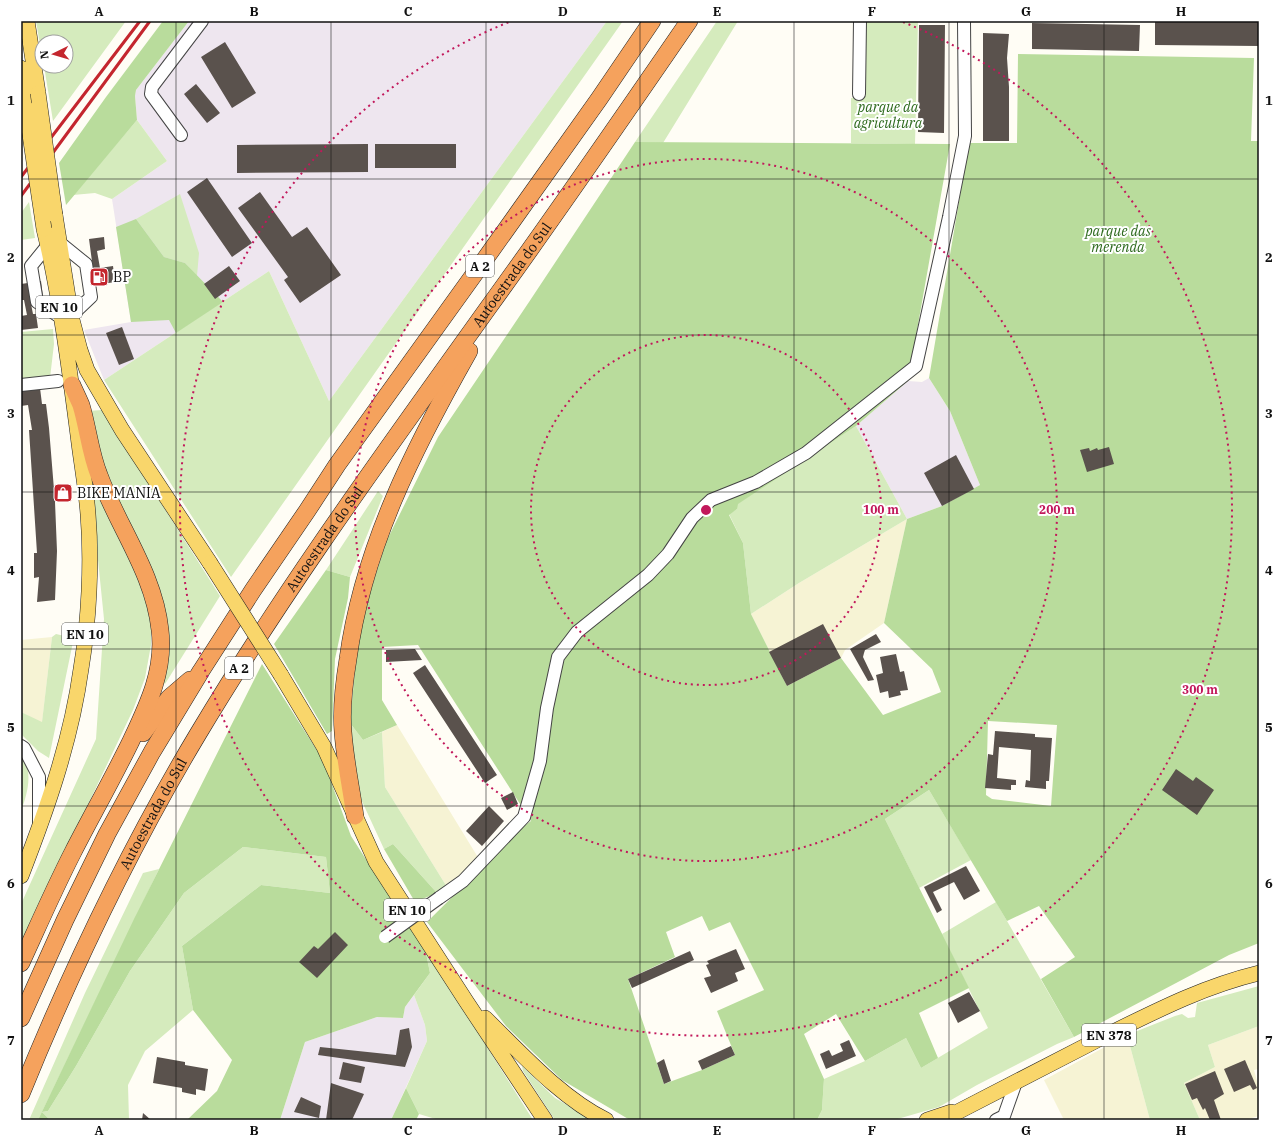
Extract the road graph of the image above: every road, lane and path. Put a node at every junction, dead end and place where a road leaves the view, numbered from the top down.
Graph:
1 (27, 21) edge
2 (202, 21) edge
3 (652, 21) edge
4 (690, 21) edge
5 (860, 21) edge
6 (964, 21) edge
7 (21, 68) edge
8 (859, 94) dead end
9 (181, 135) dead end
10 (54, 244) junction
11 (512, 274) junction
12 (66, 316) junction
13 (65, 383) junction
14 (21, 385) edge
15 (201, 671) junction
16 (21, 746) edge
17 (120, 764) junction
18 (355, 816) junction
19 (39, 831) junction
20 (21, 876) edge
21 (385, 937) dead end
22 (21, 964) edge
23 (1259, 973) edge
24 (466, 1001) junction
25 (21, 1018) edge
26 (1016, 1082) junction
27 (21, 1094) edge
28 (964, 1110) junction
29 (1002, 1119) edge
30 (545, 1120) edge
31 (606, 1120) edge
32 (927, 1120) edge
33 (942, 1120) edge

1 - 10 main road, EN 10, bridge
2 - 9 street
3 - 15 highway, A 2
4 - 11 highway, Autoestrada do Sul / A 2
5 - 8 street
6 - 21 street, bridge
7 - 10 main road, EN 10, bridge
10 - 12 main road, EN 10
10 - 12 street
10 - 12 street
11 - 18 highway
11 - 27 highway, Autoestrada do Sul / A 2
12 - 13 main road, EN 10
12 - 18 main road, EN 10, bridge
13 - 14 street
13 - 17 highway
13 - 19 main road, EN 10
15 - 17 highway
15 - 25 highway, A 2
16 - 19 street
17 - 22 highway
18 - 24 main road, EN 10
19 - 20 main road, EN 10
23 - 26 main road, EN 378
24 - 30 main road, EN 10
24 - 31 main road
26 - 28 main road, EN 378
26 - 29 street
28 - 32 main road
28 - 33 main road, EN 378

